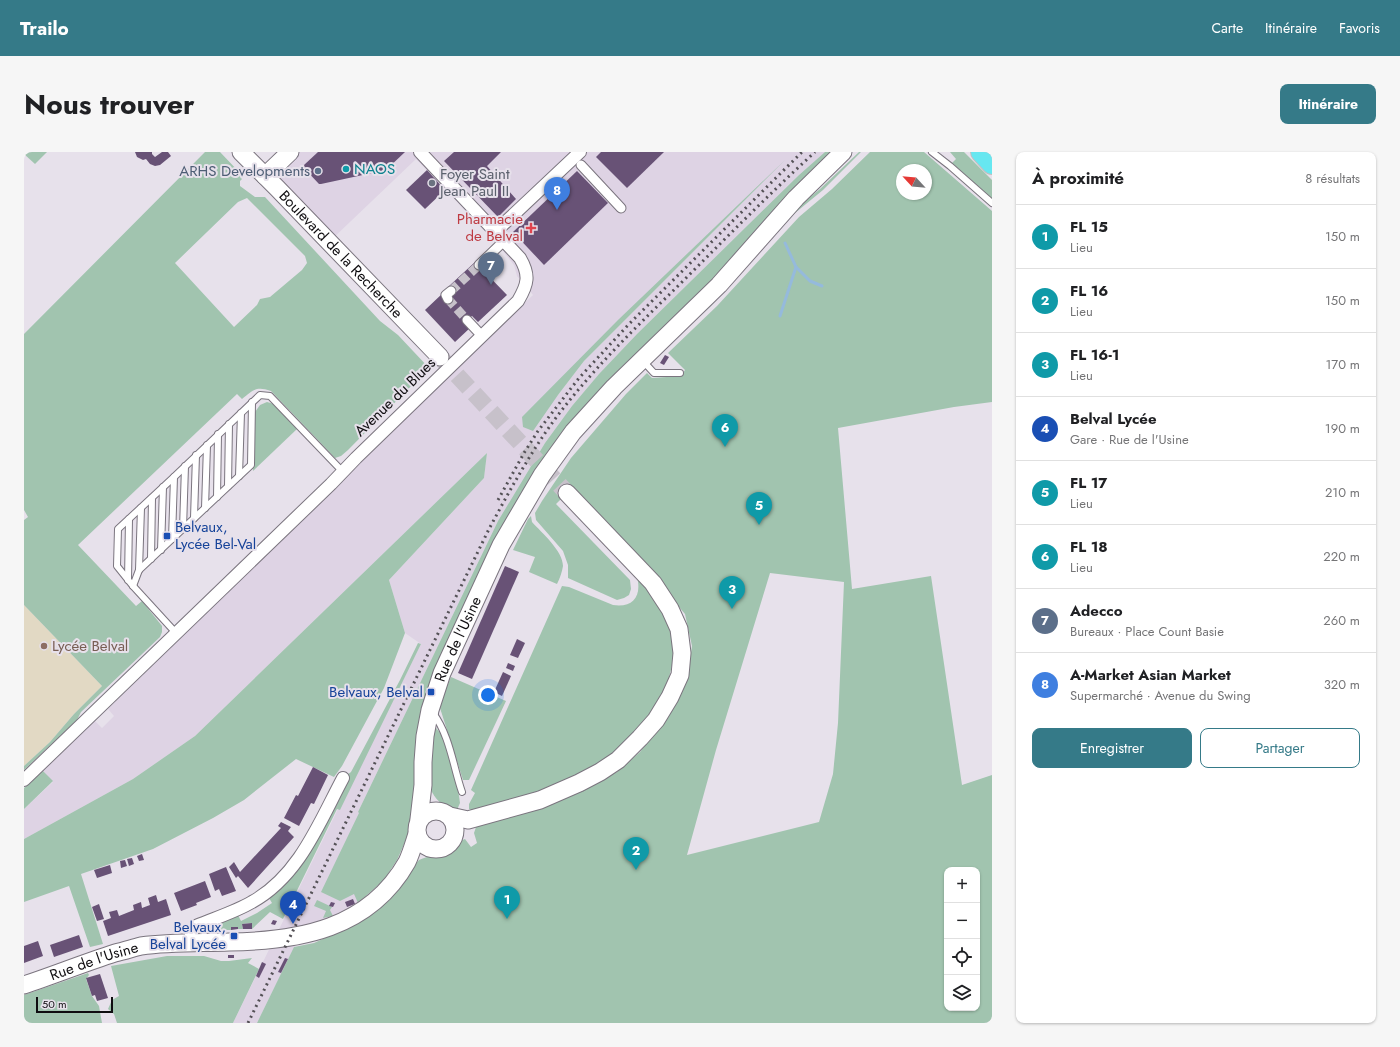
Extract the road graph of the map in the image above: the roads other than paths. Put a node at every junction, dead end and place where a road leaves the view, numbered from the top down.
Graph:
1 (241, 152) edge
2 (290, 152) edge
3 (420, 152) edge
4 (580, 152) edge
5 (843, 152) edge
6 (932, 152) edge
7 (981, 152) edge
8 (992, 164) edge
9 (581, 165) dead end
10 (265, 176) junction
11 (992, 203) edge
12 (621, 208) dead end
13 (495, 232) junction
14 (504, 241) junction
15 (479, 265) tunnel mouth
16 (467, 320) tunnel mouth
17 (482, 336) junction
18 (440, 357) tunnel mouth
19 (642, 359) junction
20 (680, 373) dead end
21 (252, 402) junction
22 (241, 413) junction
23 (229, 424) junction
24 (218, 434) junction
25 (207, 445) junction
26 (196, 455) junction
27 (185, 466) junction
28 (343, 472) junction
29 (174, 476) junction
30 (239, 476) junction
31 (228, 486) junction
32 (163, 487) junction
33 (567, 493) tunnel mouth
34 (217, 497) junction
35 (152, 498) junction
36 (140, 508) junction
37 (205, 508) junction
38 (194, 518) junction
39 (129, 519) junction
40 (183, 528) junction
41 (172, 539) junction
42 (161, 550) junction
43 (150, 559) junction
44 (139, 570) junction
45 (128, 580) junction
46 (133, 586) junction
47 (176, 633) junction
48 (430, 710) junction
49 (343, 778) dead end
50 (24, 780) edge
51 (423, 785) junction
52 (462, 792) dead end
53 (450, 820) junction
54 (418, 827) junction
55 (427, 847) junction
56 (407, 861) junction
57 (190, 942) junction
58 (24, 986) edge

1 - 10 main road, Boulevard de la Recherche
2 - 10 main road
3 - 13 street, Avenue du Blues
4 - 13 street
5 - 19 main road, Rue de l'Usine
6 - 11 lane
7 - 8 highway
9 - 12 street
10 - 18 main road, Boulevard de la Recherche
13 - 14 street, Avenue du Blues
14 - 15 street
14 - 17 street, Avenue du Blues
16 - 17 street
17 - 28 street, Avenue du Blues
19 - 20 lane
19 - 48 main road, Rue de l'Usine
21 - 22 lane
21 - 28 lane
21 - 30 lane
22 - 23 lane
22 - 30 lane
23 - 24 lane
23 - 31 lane
24 - 25 lane
24 - 34 lane
25 - 26 lane
25 - 37 lane
26 - 27 lane
26 - 38 lane
27 - 29 lane
27 - 40 lane
28 - 47 street, Avenue du Blues
29 - 32 lane
29 - 41 lane
30 - 31 lane
31 - 34 lane
32 - 35 lane
32 - 42 lane
33 - 53 main road
34 - 37 lane
35 - 36 lane
35 - 43 lane
36 - 39 lane
36 - 44 lane
37 - 38 lane
38 - 40 lane
39 - 45 lane
39 - 45 lane
40 - 41 lane
41 - 42 lane
42 - 43 lane
43 - 44 lane
44 - 46 lane
45 - 46 lane
46 - 47 lane
47 - 50 street, Avenue du Blues
48 - 51 main road, Rue de l'Usine
48 - 52 lane
49 - 57 street
51 - 53 main road
51 - 54 main road, Rue de l'Usine
53 - 54 main road
53 - 55 main road
54 - 55 main road
54 - 56 main road, Rue de l'Usine
55 - 56 main road, Rue de l'Usine
56 - 57 main road, Rue de l'Usine
57 - 58 main road, Rue de l'Usine

